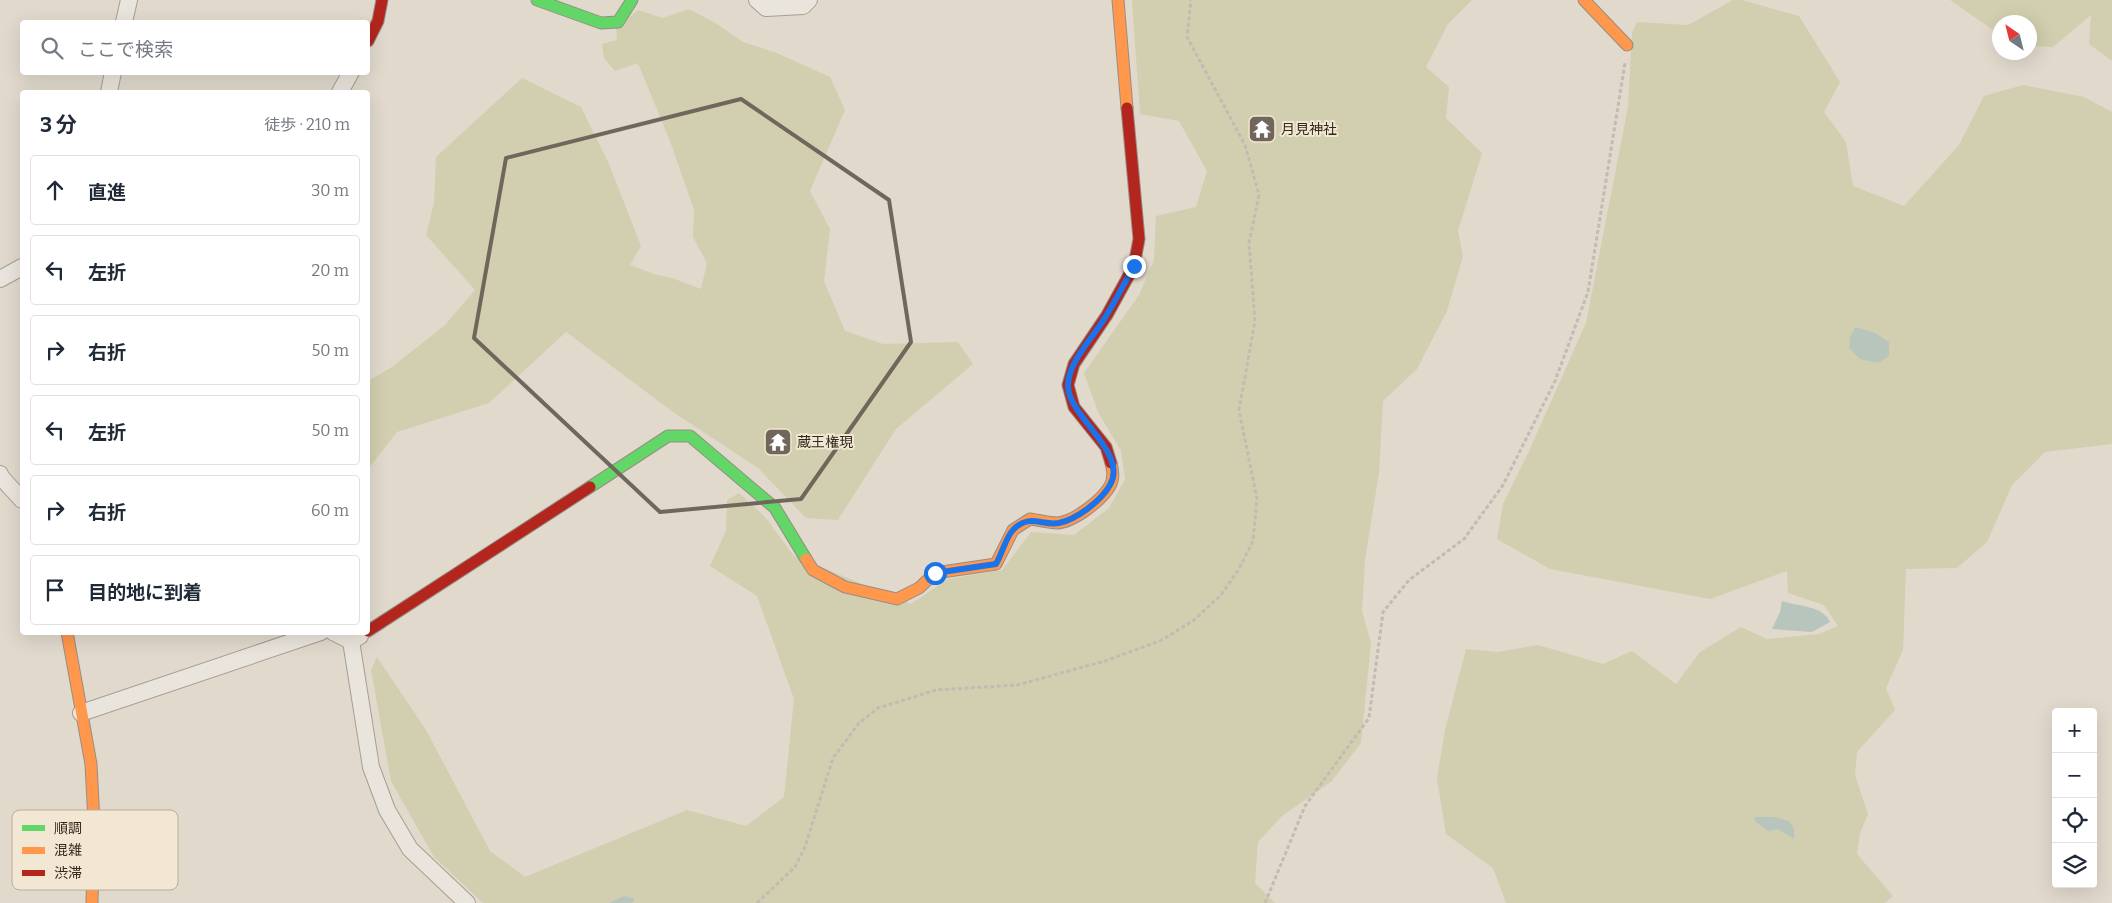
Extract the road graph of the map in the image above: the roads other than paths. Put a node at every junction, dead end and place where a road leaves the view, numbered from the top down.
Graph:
1 (129, 0) edge
2 (382, 0) edge
3 (537, 0) edge
4 (632, 0) edge
5 (757, 0) edge
6 (809, 0) edge
7 (1118, 0) edge
8 (1584, 0) edge
9 (124, 20) edge
10 (370, 38) edge
11 (1627, 45) road end
12 (112, 75) edge
13 (349, 75) edge
14 (109, 90) edge
15 (341, 90) edge
16 (20, 268) edge
17 (0, 279) edge
18 (0, 474) edge
19 (20, 498) edge
20 (370, 629) edge
21 (68, 635) edge
22 (312, 635) edge
23 (339, 635) edge
24 (362, 635) edge
25 (351, 642) junction
26 (81, 713) junction
27 (93, 810) edge
28 (92, 890) edge
29 (92, 903) edge
30 (467, 903) edge

1 - 9 street
2 - 10 street
3 - 4 street
5 - 6 street
7 - 20 street
8 - 11 street
12 - 14 street
13 - 15 street
16 - 17 street
18 - 19 street
21 - 26 street
22 - 26 street
23 - 25 street
24 - 25 street
25 - 30 street
26 - 27 street
28 - 29 street

